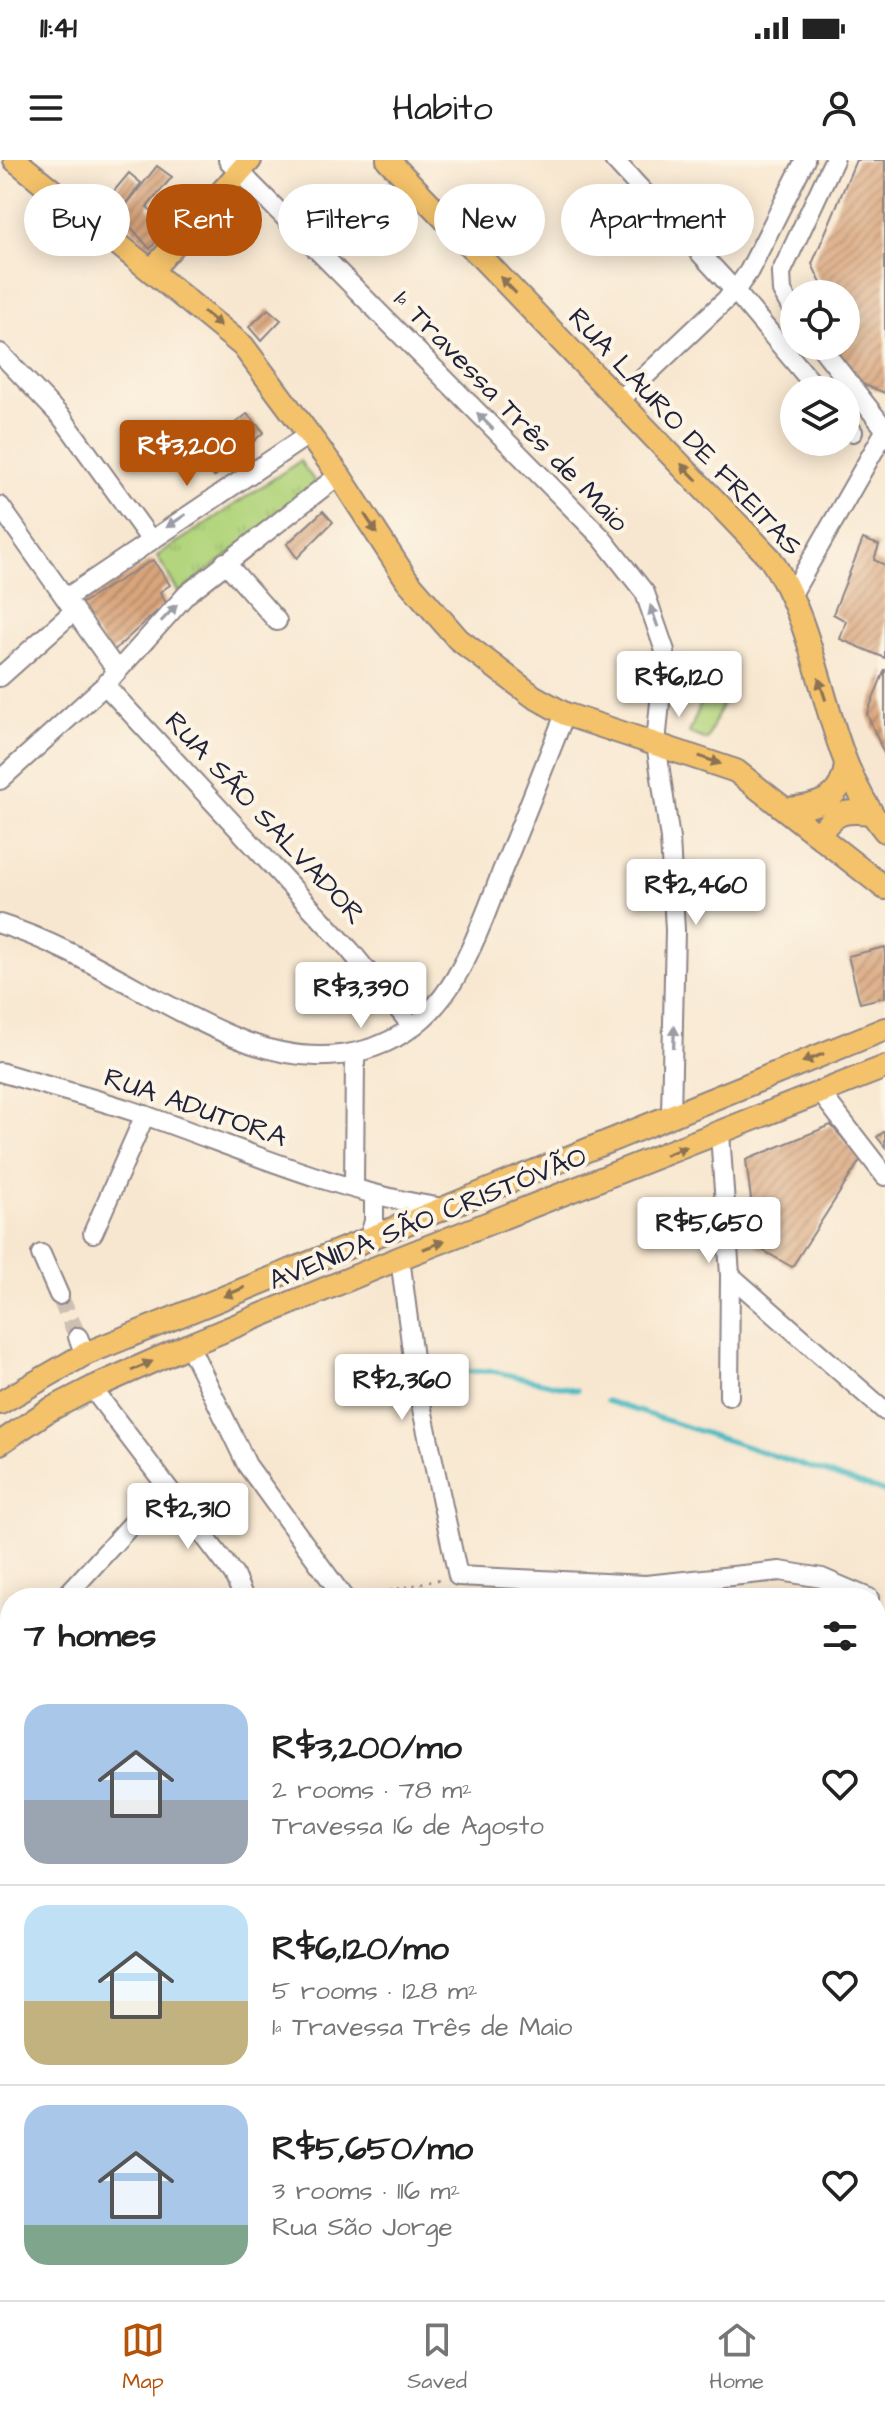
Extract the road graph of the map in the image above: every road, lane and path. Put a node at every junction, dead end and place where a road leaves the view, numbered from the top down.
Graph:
1 (15, 160) edge
2 (388, 160) edge
3 (614, 160) edge
4 (805, 160) edge
5 (834, 160) edge
6 (239, 164) edge
7 (152, 270) junction
8 (781, 280) edge
9 (735, 291) junction
10 (0, 353) edge
11 (831, 360) edge
12 (806, 376) edge
13 (620, 400) junction
14 (885, 430) edge
15 (308, 435) junction
16 (339, 475) junction
17 (0, 506) edge
18 (150, 539) junction
19 (225, 562) junction
20 (792, 594) junction
21 (70, 605) junction
22 (277, 621) dead end
23 (0, 677) edge
24 (111, 678) junction
25 (565, 714) junction
26 (656, 743) junction
27 (846, 764) junction
28 (0, 780) edge
29 (788, 809) junction
30 (870, 813) junction
31 (885, 831) edge
32 (820, 834) junction
33 (885, 888) edge
34 (0, 924) edge
35 (412, 1026) junction
36 (885, 1029) edge
37 (355, 1055) junction
38 (885, 1067) edge
39 (0, 1072) edge
40 (820, 1092) junction
41 (145, 1115) junction
42 (671, 1115) junction
43 (720, 1134) junction
44 (885, 1176) edge
45 (354, 1187) junction
46 (374, 1195) junction
47 (443, 1208) junction
48 (93, 1233) dead end
49 (369, 1238) junction
50 (41, 1254) dead end
51 (400, 1258) junction
52 (730, 1275) junction
53 (59, 1295) tunnel mouth
54 (189, 1345) junction
55 (92, 1388) junction
56 (729, 1396) dead end
57 (0, 1403) edge
58 (883, 1404) edge
59 (0, 1443) edge
60 (165, 1488) junction
61 (458, 1576) junction
62 (73, 1588) edge
63 (240, 1588) edge
64 (330, 1588) edge
65 (404, 1588) edge
66 (846, 1588) edge

1 - 7 main road
13 -> 2 main road, RUA LAURO DE FREITAS
3 - 9 street
4 - 9 street
5 - 8 street
6 - 7 main road
26 -> 6 street, 1ª Travessa Três de Maio
7 -> 15 main road
9 - 12 street
9 - 13 street
10 - 18 street
11 - 14 street
20 -> 13 main road, RUA LAURO DE FREITAS
14 - 20 street
15 - 16 main road
15 -> 18 street
16 - 19 street
16 -> 25 main road
17 - 21 street, RUA SÃO SALVADOR
18 - 21 street
19 - 22 street
24 -> 19 street
27 -> 20 main road, RUA LAURO DE FREITAS
21 - 23 street
21 - 24 street, RUA SÃO SALVADOR
24 - 28 street
24 - 35 street, RUA SÃO SALVADOR
25 - 26 main road
25 - 35 street
26 -> 29 main road
42 -> 26 street, 1ª Travessa Três de Maio
27 - 29 main road
27 - 30 main road, RUA LAURO DE FREITAS
29 - 32 main road
30 - 31 main road, RUA LAURO DE FREITAS
30 - 32 main road
32 - 33 main road
34 - 37 street
35 - 37 street
36 -> 42 main road, AVENIDA SÃO CRISTÓVÃO
37 - 45 street
38 - 40 main road, AVENIDA SÃO CRISTÓVÃO
39 - 41 street, RUA ADUTORA
40 - 43 main road, AVENIDA SÃO CRISTÓVÃO
40 - 44 street
41 - 45 street, RUA ADUTORA
41 - 48 street
42 - 47 main road, AVENIDA SÃO CRISTÓVÃO
51 -> 43 main road, AVENIDA SÃO CRISTÓVÃO
43 - 52 street
45 - 46 street, RUA ADUTORA
46 - 47 street, RUA ADUTORA
46 - 49 street
47 - 49 main road, AVENIDA SÃO CRISTÓVÃO
49 -> 57 main road, AVENIDA SÃO CRISTÓVÃO
50 - 53 street
51 - 54 main road, AVENIDA SÃO CRISTÓVÃO
51 - 61 street
52 - 56 street
52 - 58 street
55 -> 54 main road, AVENIDA SÃO CRISTÓVÃO
54 - 64 street
55 - 59 main road, AVENIDA SÃO CRISTÓVÃO
55 - 60 street
60 - 62 street
60 - 63 street
61 - 65 path
61 - 66 street

